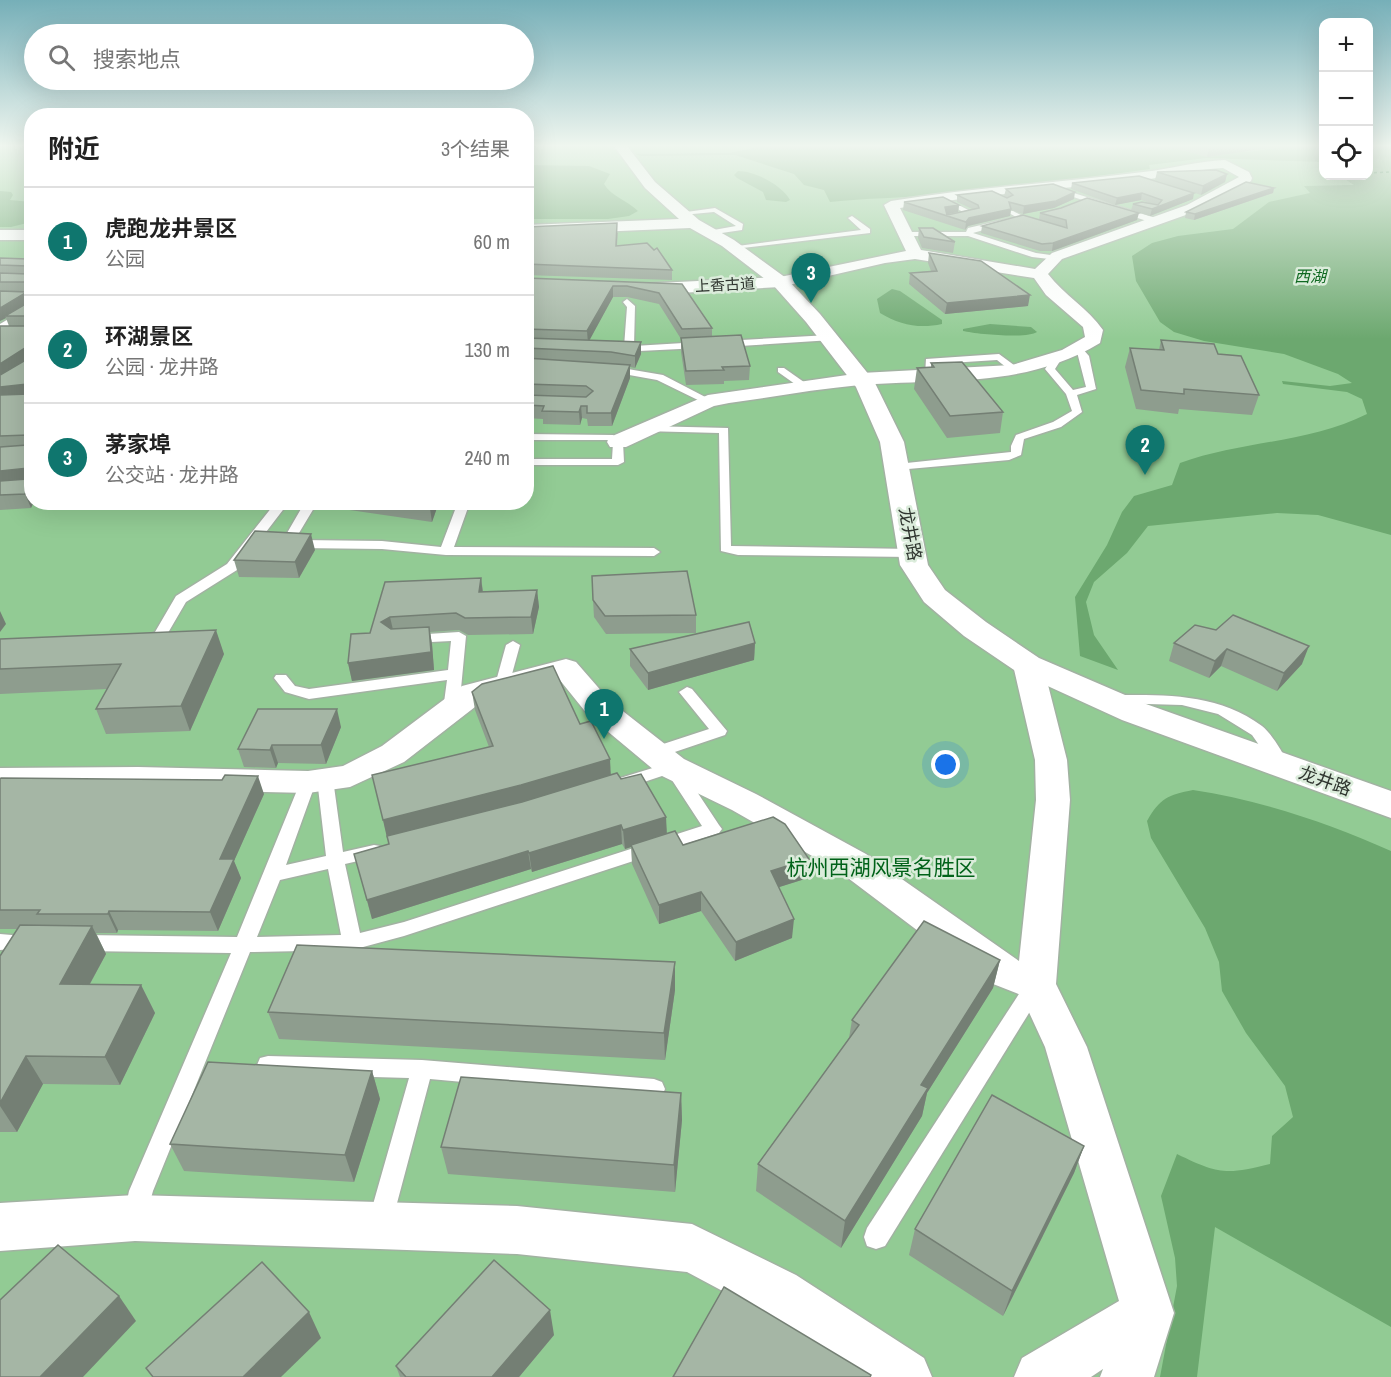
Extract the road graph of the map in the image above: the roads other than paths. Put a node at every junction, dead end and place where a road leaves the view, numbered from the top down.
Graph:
1 (682, 210) edge
2 (715, 210) edge
3 (715, 210) edge
4 (893, 210) edge
5 (953, 210) edge
6 (964, 210) edge
7 (1115, 210) edge
8 (1185, 210) edge
9 (942, 212) edge
10 (1011, 212) edge
11 (852, 218) dead end
12 (1022, 218) junction
13 (1034, 220) edge
14 (1156, 220) junction
15 (955, 224) edge
16 (705, 229) junction
17 (534, 230) edge
18 (907, 234) junction
19 (969, 234) junction
20 (0, 235) edge
21 (24, 235) edge
22 (915, 254) junction
23 (1054, 258) junction
24 (1039, 274) junction
25 (780, 282) junction
26 (620, 286) edge
27 (627, 302) edge
28 (0, 313) edge
29 (24, 313) edge
30 (24, 315) edge
31 (0, 328) edge
32 (0, 333) edge
33 (10, 333) edge
34 (829, 338) junction
35 (608, 349) edge
36 (629, 349) junction
37 (1079, 350) junction
38 (1057, 358) junction
39 (600, 368) edge
40 (781, 370) dead end
41 (861, 379) junction
42 (806, 387) junction
43 (1071, 393) junction
44 (708, 401) junction
45 (647, 429) junction
46 (534, 437) edge
47 (618, 442) junction
48 (534, 462) edge
49 (897, 467) junction
50 (277, 510) edge
51 (307, 510) edge
52 (461, 510) edge
53 (446, 551) junction
54 (654, 552) dead end
55 (912, 553) junction
56 (394, 640) edge
57 (125, 643) edge
58 (513, 645) dead end
59 (1028, 665) junction
60 (455, 674) junction
61 (281, 678) dead end
62 (502, 685) junction
63 (687, 692) dead end
64 (451, 710) junction
65 (663, 760) junction
66 (0, 779) edge
67 (317, 780) junction
68 (603, 790) edge
69 (1391, 805) edge
70 (391, 847) edge
71 (335, 860) junction
72 (273, 875) junction
73 (0, 942) edge
74 (352, 942) junction
75 (243, 945) junction
76 (1036, 984) junction
77 (268, 1065) edge
78 (422, 1069) junction
79 (654, 1089) edge
80 (135, 1218) junction
81 (379, 1225) junction
82 (0, 1227) edge
83 (876, 1237) dead end
84 (1148, 1313) junction
85 (906, 1377) edge
86 (1041, 1377) edge
87 (1127, 1377) edge

1 - 16 street, 龙井路
2 - 16 lane
3 - 16 lane
4 - 18 street
5 - 9 lane
6 - 15 lane
7 - 14 lane
8 - 14 street
10 - 12 lane
11 - 16 lane
12 - 13 lane
12 - 19 lane
14 - 23 street
16 - 17 street
16 - 25 street, 龙井路
18 - 19 lane
18 - 22 street
19 - 23 lane
20 - 21 street
22 - 24 street, 上香古道
22 - 25 street, 上香古道
23 - 24 street
24 - 37 street
25 - 26 street, 上香古道
25 - 34 street, 龙井路
27 - 36 lane
28 - 29 lane
30 - 31 lane
32 - 33 lane
34 - 36 lane
34 - 41 street, 龙井路
35 - 36 lane
37 - 38 street
37 - 43 lane
38 - 41 street
38 - 43 lane
39 - 44 lane
40 - 42 lane
41 - 42 street
41 - 49 street, 龙井路
42 - 44 street
43 - 49 lane
44 - 45 street
45 - 47 street
45 - 55 lane
46 - 47 lane
47 - 48 lane
49 - 55 street, 龙井路
50 - 57 lane
51 - 53 lane
52 - 53 lane
53 - 54 lane
55 - 59 street, 龙井路
56 - 60 lane
58 - 62 lane
59 - 69 street, 龙井路
59 - 76 street
60 - 61 lane
60 - 64 lane
62 - 64 street
62 - 65 street
63 - 65 lane
64 - 67 street
65 - 68 lane
65 - 74 lane
65 - 76 street
66 - 67 street
67 - 71 lane
67 - 72 lane
70 - 71 lane
71 - 72 lane
71 - 74 lane
72 - 75 lane
73 - 75 lane
74 - 75 lane
75 - 80 lane
76 - 83 lane
76 - 84 street
77 - 78 lane
78 - 79 lane
78 - 81 lane
80 - 81 street
80 - 82 street
81 - 85 street
84 - 86 street
84 - 87 street

